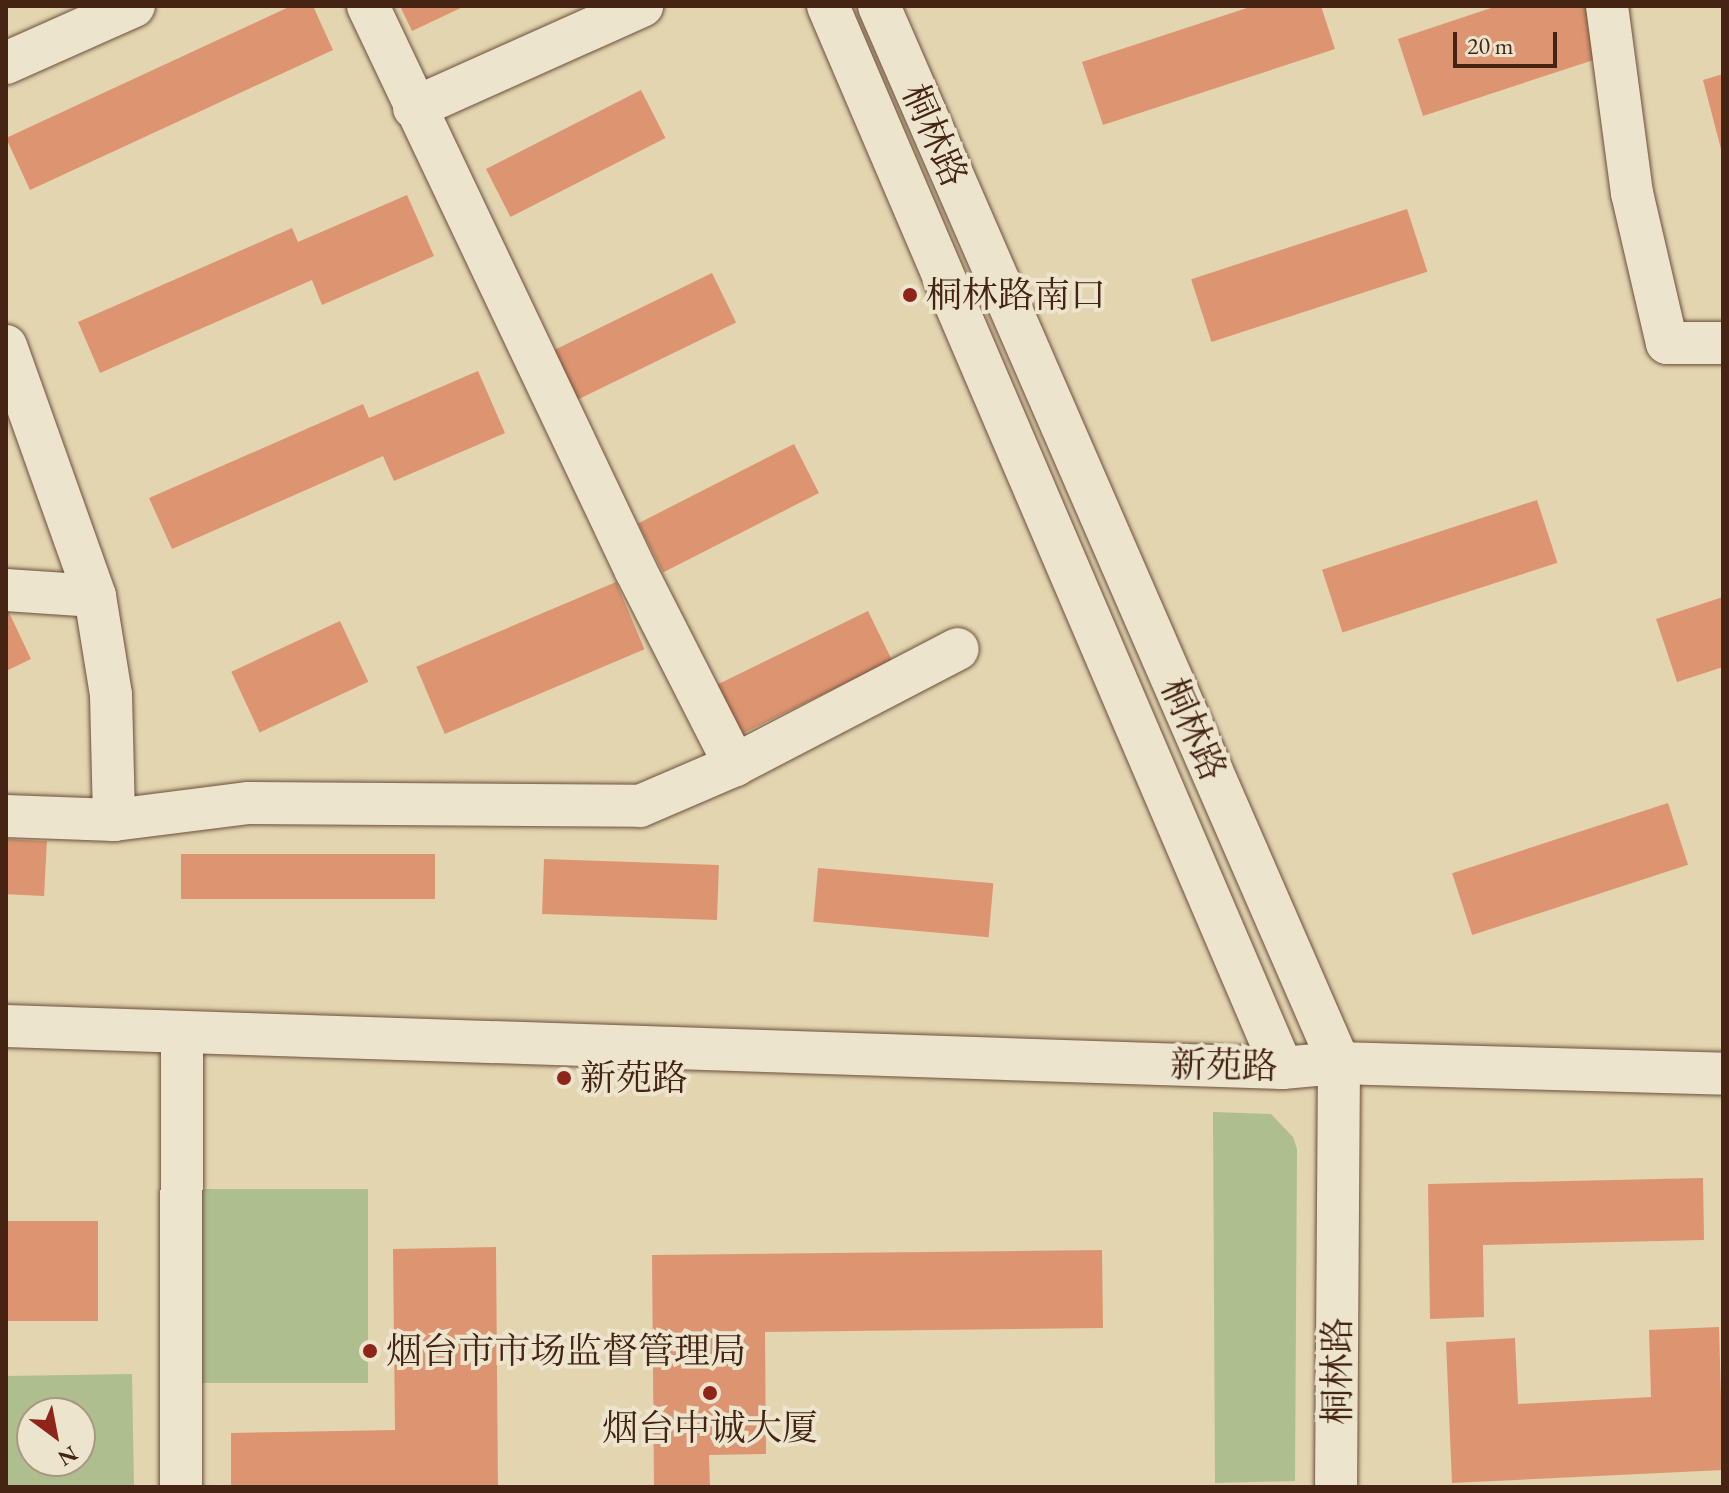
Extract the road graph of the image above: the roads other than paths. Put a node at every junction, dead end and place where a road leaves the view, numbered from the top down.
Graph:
1 (134, 6) edge
2 (368, 6) edge
3 (642, 6) edge
4 (828, 6) edge
5 (879, 6) edge
6 (1607, 6) edge
7 (6, 63) edge
8 (414, 108) junction
9 (1723, 343) edge
10 (6, 346) edge
11 (6, 590) edge
12 (95, 596) junction
13 (958, 649) dead end
14 (735, 765) junction
15 (6, 816) edge
16 (114, 820) junction
17 (6, 1026) edge
18 (182, 1032) junction
19 (1339, 1063) junction
20 (1282, 1068) junction
21 (1723, 1074) edge
22 (181, 1487) edge
23 (1336, 1487) edge

1 - 7 street
2 - 8 street
3 - 8 street
4 - 20 street, 桐林路
5 - 19 street, 桐林路
6 - 9 street
8 - 14 street
10 - 12 street
11 - 12 street
12 - 16 street
13 - 14 street
14 - 16 street
15 - 16 street
17 - 18 street, 新苑路
18 - 20 street, 新苑路
18 - 22 street
19 - 20 street, 新苑路
19 - 21 street, 新苑路
19 - 23 street, 桐林路

